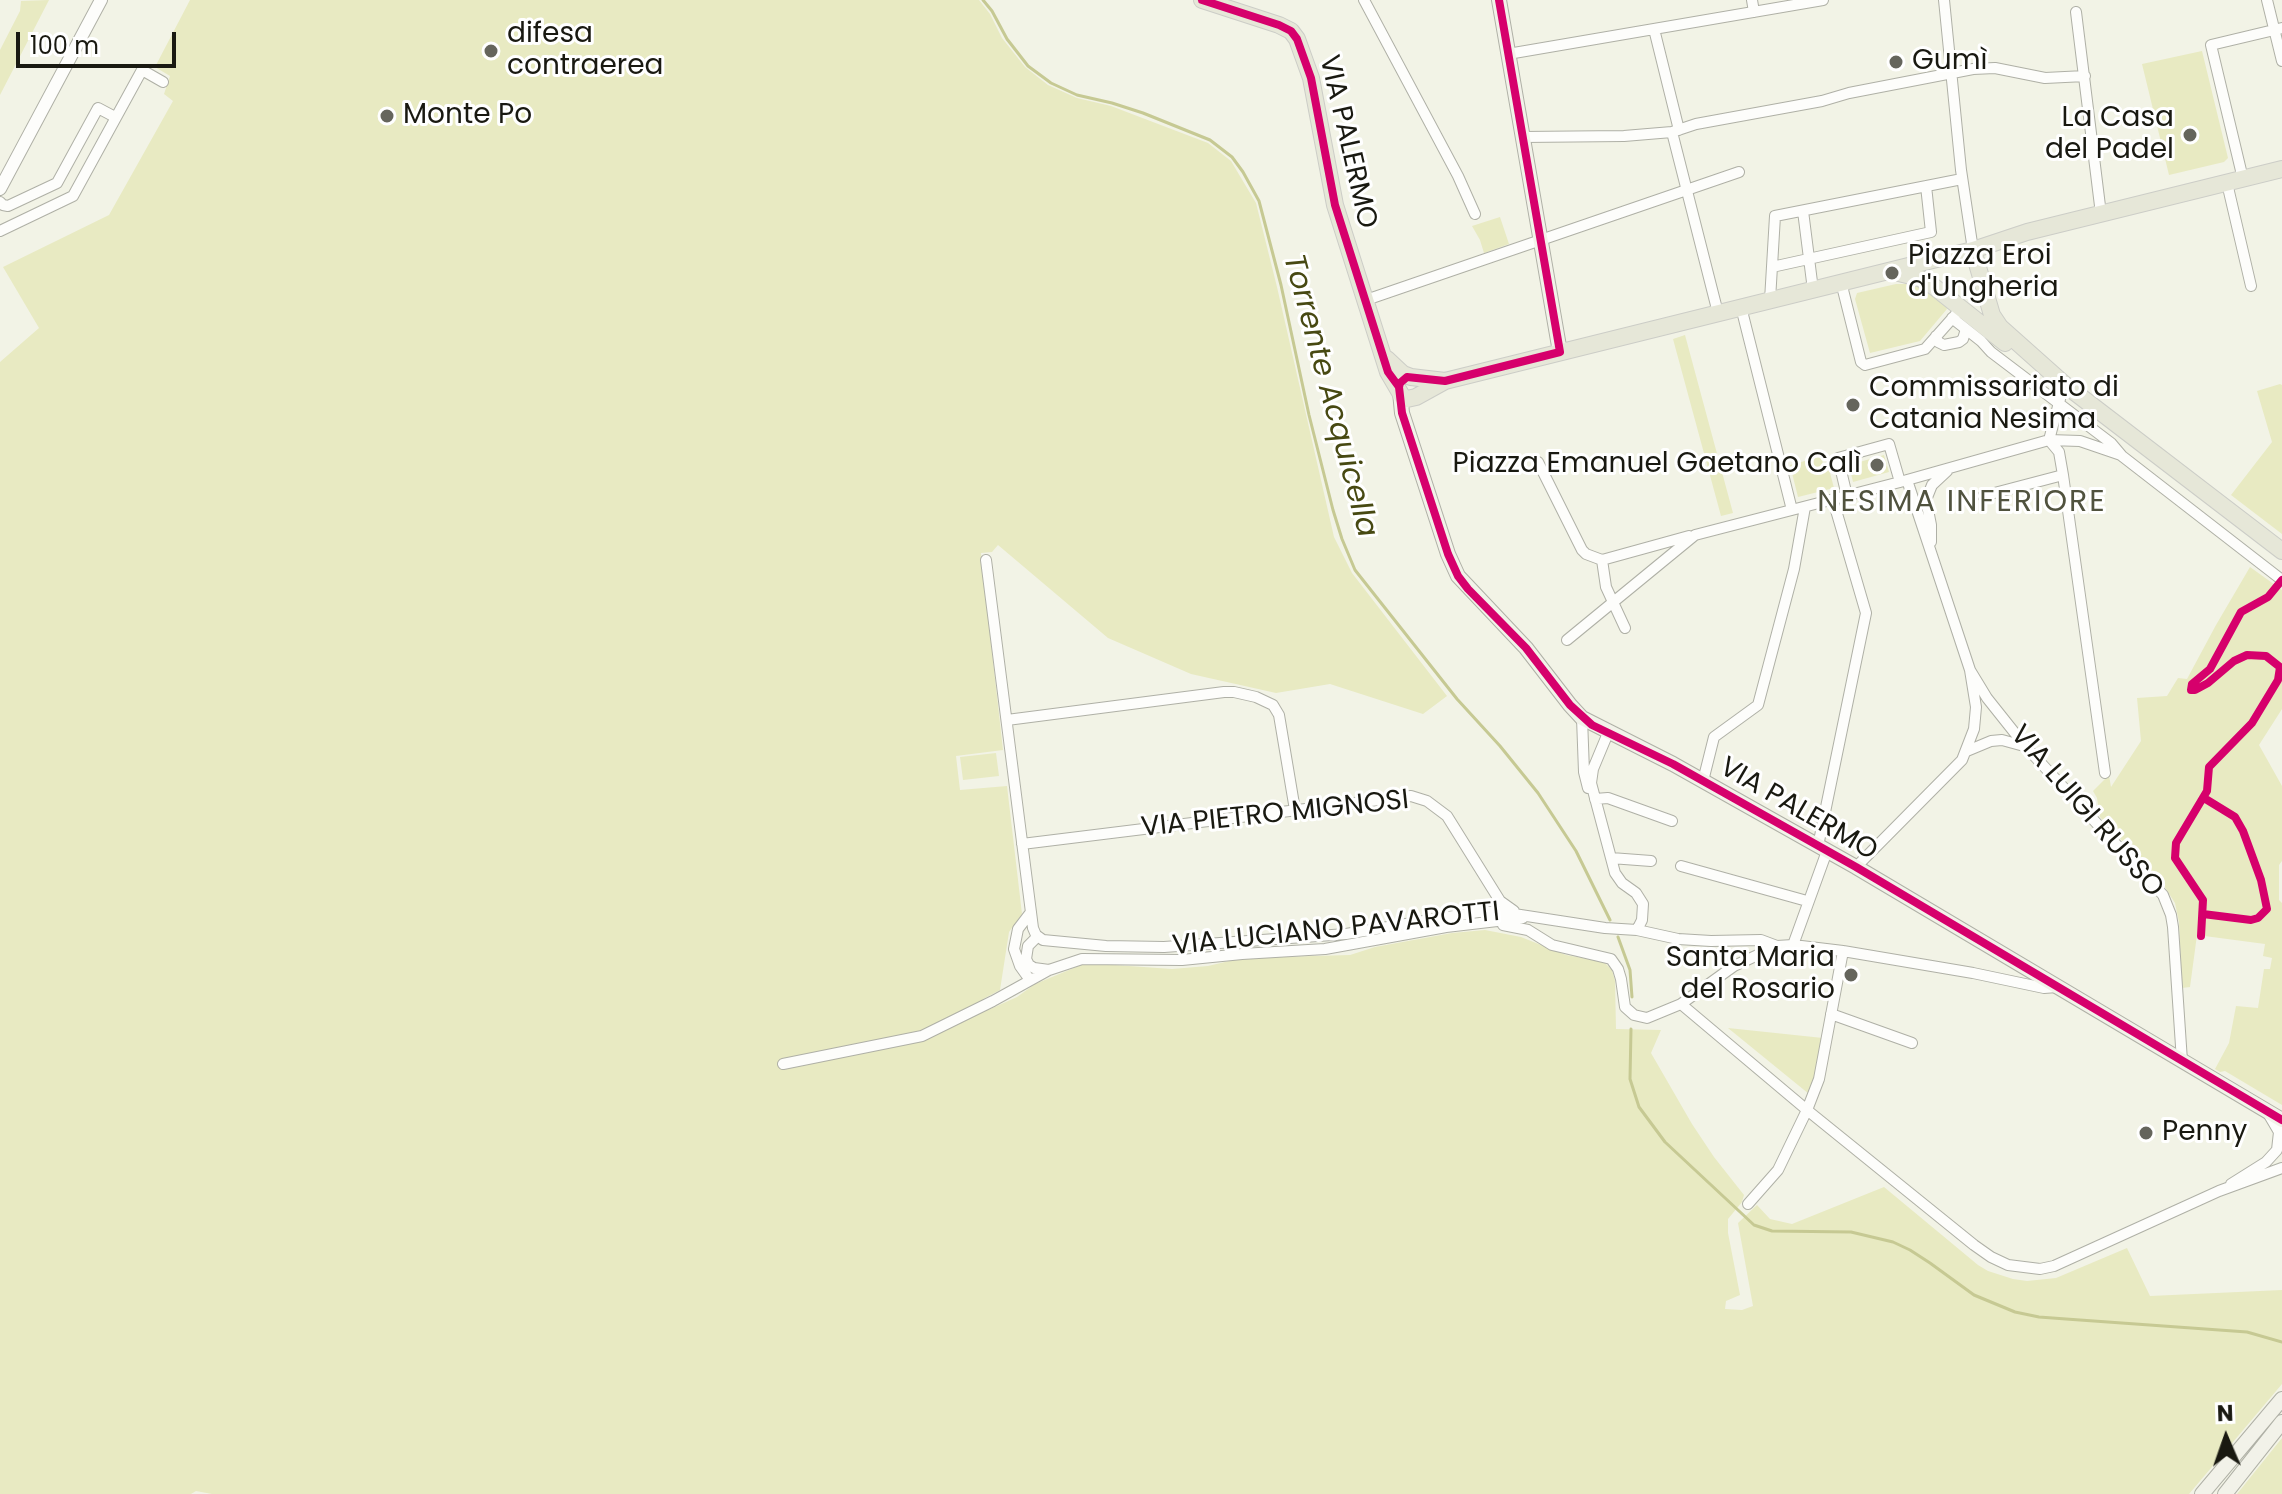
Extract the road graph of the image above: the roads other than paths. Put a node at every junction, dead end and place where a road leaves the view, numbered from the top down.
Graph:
1 (101, 0) edge
2 (1202, 0) edge
3 (1364, 0) edge
4 (1499, 0) edge
5 (1752, 0) edge
6 (1823, 0) edge
7 (1944, 0) edge
8 (2267, 0) edge
9 (1754, 12) junction
10 (2076, 12) dead end
11 (2278, 28) edge
12 (1654, 29) junction
13 (1508, 54) junction
14 (2282, 61) edge
15 (1951, 73) junction
16 (2085, 76) junction
17 (163, 82) dead end
18 (115, 117) junction
19 (88, 127) junction
20 (1675, 131) junction
21 (105, 136) junction
22 (1523, 137) junction
23 (2282, 169) edge
24 (1739, 172) dead end
25 (1962, 174) junction
26 (2235, 181) junction
27 (57, 183) junction
28 (3, 184) edge
29 (1926, 186) junction
30 (1685, 190) junction
31 (34, 194) junction
32 (73, 196) junction
33 (0, 202) edge
34 (42, 211) junction
35 (1803, 211) junction
36 (1475, 214) dead end
37 (2101, 214) junction
38 (0, 231) edge
39 (1540, 241) junction
40 (1973, 250) junction
41 (1939, 258) junction
42 (1809, 259) junction
43 (1772, 267) junction
44 (1890, 271) junction
45 (1827, 286) junction
46 (2251, 286) dead end
47 (1366, 300) junction
48 (1770, 300) junction
49 (1741, 307) junction
50 (1955, 309) junction
51 (1718, 313) junction
52 (1966, 329) junction
53 (1936, 336) junction
54 (1560, 352) junction
55 (2035, 360) junction
56 (2064, 384) junction
57 (1410, 388) junction
58 (2058, 404) junction
59 (2049, 440) junction
60 (2122, 456) junction
61 (1538, 462) dead end
62 (1953, 467) junction
63 (2063, 475) junction
64 (1904, 481) junction
65 (1847, 496) junction
66 (1983, 496) dead end
67 (1833, 500) junction
68 (1805, 507) junction
69 (1792, 510) junction
70 (1695, 535) junction
71 (2282, 551) edge
72 (1931, 552) junction
73 (986, 560) dead end
74 (1602, 560) junction
75 (2282, 580) edge
76 (1612, 602) junction
77 (1625, 628) dead end
78 (1567, 640) dead end
79 (1970, 670) junction
80 (1582, 718) junction
81 (1007, 720) junction
82 (1608, 733) junction
83 (2026, 747) junction
84 (1967, 751) junction
85 (2105, 773) dead end
86 (1703, 781) junction
87 (1595, 799) junction
88 (1295, 810) junction
89 (1672, 821) dead end
90 (1022, 844) junction
91 (1822, 848) junction
92 (1611, 858) junction
93 (1651, 861) dead end
94 (1681, 866) dead end
95 (1856, 867) junction
96 (1807, 901) junction
97 (1503, 909) junction
98 (1031, 912) junction
99 (1520, 914) joint
100 (1536, 917) junction
101 (1487, 923) junction
102 (1637, 930) junction
103 (1539, 935) junction
104 (1037, 937) junction
105 (1793, 945) junction
106 (1777, 946) junction
107 (1843, 951) junction
108 (1049, 970) junction
109 (1030, 980) junction
110 (2057, 987) junction
111 (1681, 1004) junction
112 (1831, 1014) junction
113 (1912, 1043) dead end
114 (2182, 1061) junction
115 (783, 1064) dead end
116 (2265, 1109) junction
117 (1807, 1110) junction
118 (2282, 1120) edge
119 (2282, 1155) edge
120 (2282, 1166) edge
121 (2237, 1180) junction
122 (2219, 1191) junction
123 (1748, 1204) dead end
124 (2282, 1399) edge
125 (2282, 1422) edge
126 (2202, 1494) edge
127 (2225, 1494) edge

1 - 28 street
2 - 47 main road, VIA PALERMO
3 - 36 street
4 - 13 main road
5 - 9 street
6 - 9 street
7 - 15 street
8 - 11 street
9 - 12 street
10 - 16 street
11 - 14 street
11 - 26 street
12 - 13 street
12 - 20 street
13 - 22 main road
15 - 16 street
15 - 20 street
15 - 25 street
16 - 37 street
17 - 18 street
18 - 19 street
18 - 21 street
19 - 21 street
19 - 27 street
20 - 22 street
20 - 30 street
21 - 32 street
22 - 39 main road
23 - 26 main road
24 - 30 street
25 - 29 street
25 - 40 street
26 - 37 main road
26 - 46 street
27 - 31 street
27 - 32 street
28 - 33 street
29 - 35 street
29 - 42 street
30 - 39 street
30 - 51 street
31 - 33 street
31 - 34 street
32 - 34 street
34 - 38 street
35 - 42 street
35 - 43 street
37 - 40 main road
39 - 47 street
39 - 54 main road
40 - 41 main road
40 - 55 main road
41 - 44 main road
41 - 50 main road
42 - 43 street
42 - 45 street
43 - 48 street
44 - 45 main road
44 - 50 main road
45 - 48 main road
45 - 53 street
47 - 57 main road, VIA PALERMO
48 - 49 main road
49 - 51 main road
49 - 69 street
50 - 52 street
50 - 53 street
50 - 55 main road
51 - 54 main road
52 - 53 street
52 - 58 street
54 - 57 main road
55 - 56 main road
56 - 58 street
56 - 71 main road
57 - 80 main road, VIA PALERMO
58 - 59 street
58 - 60 street
59 - 60 street
59 - 62 street
59 - 63 street
60 - 75 street
61 - 74 street
62 - 64 street
62 - 72 street
63 - 66 street
63 - 85 street
64 - 65 street
64 - 65 street
64 - 72 street
65 - 67 street
67 - 68 street
67 - 91 street
68 - 69 street
68 - 86 street
69 - 70 street
70 - 74 street
70 - 76 street
72 - 79 street
73 - 81 street
74 - 76 street
76 - 77 street
76 - 78 street
79 - 83 street, VIA LUIGI RUSSO
79 - 84 street
80 - 82 main road, VIA PALERMO
80 - 87 street
81 - 88 street
81 - 90 street
82 - 86 main road, VIA PALERMO
82 - 87 street
83 - 84 street
83 - 114 street, VIA LUIGI RUSSO
84 - 95 street
86 - 91 main road, VIA PALERMO
87 - 89 street
87 - 92 street
88 - 90 street, VIA PIETRO MIGNOSI
88 - 97 street, VIA PIETRO MIGNOSI
90 - 98 street
91 - 95 main road, VIA PALERMO
91 - 96 street
92 - 93 street
92 - 102 street
94 - 96 street
95 - 110 main road, VIA PALERMO
96 - 105 street
97 - 99 street, VIA PIETRO MIGNOSI
97 - 104 street, VIA LUCIANO PAVAROTTI
98 - 104 street
98 - 109 street
99 - 100 street, VIA LUCIANO PAVAROTTI
100 - 101 street
100 - 102 street, VIA LUCIANO PAVAROTTI
100 - 103 street
101 - 103 street
101 - 108 street
102 - 106 street, VIA LUCIANO PAVAROTTI
103 - 111 street
104 - 108 street
105 - 106 street, VIA LUCIANO PAVAROTTI
105 - 107 street, VIA LUCIANO PAVAROTTI
106 - 111 street
107 - 110 street, VIA LUCIANO PAVAROTTI
107 - 112 street
108 - 109 street
109 - 115 street
110 - 114 main road, VIA PALERMO
111 - 117 street
112 - 113 street
112 - 117 street
114 - 116 main road, VIA PALERMO
116 - 118 main road, VIA PALERMO
116 - 121 street
117 - 122 street
117 - 123 street
119 - 121 street
120 - 122 street
121 - 122 street
124 - 126 main road
125 - 127 main road

